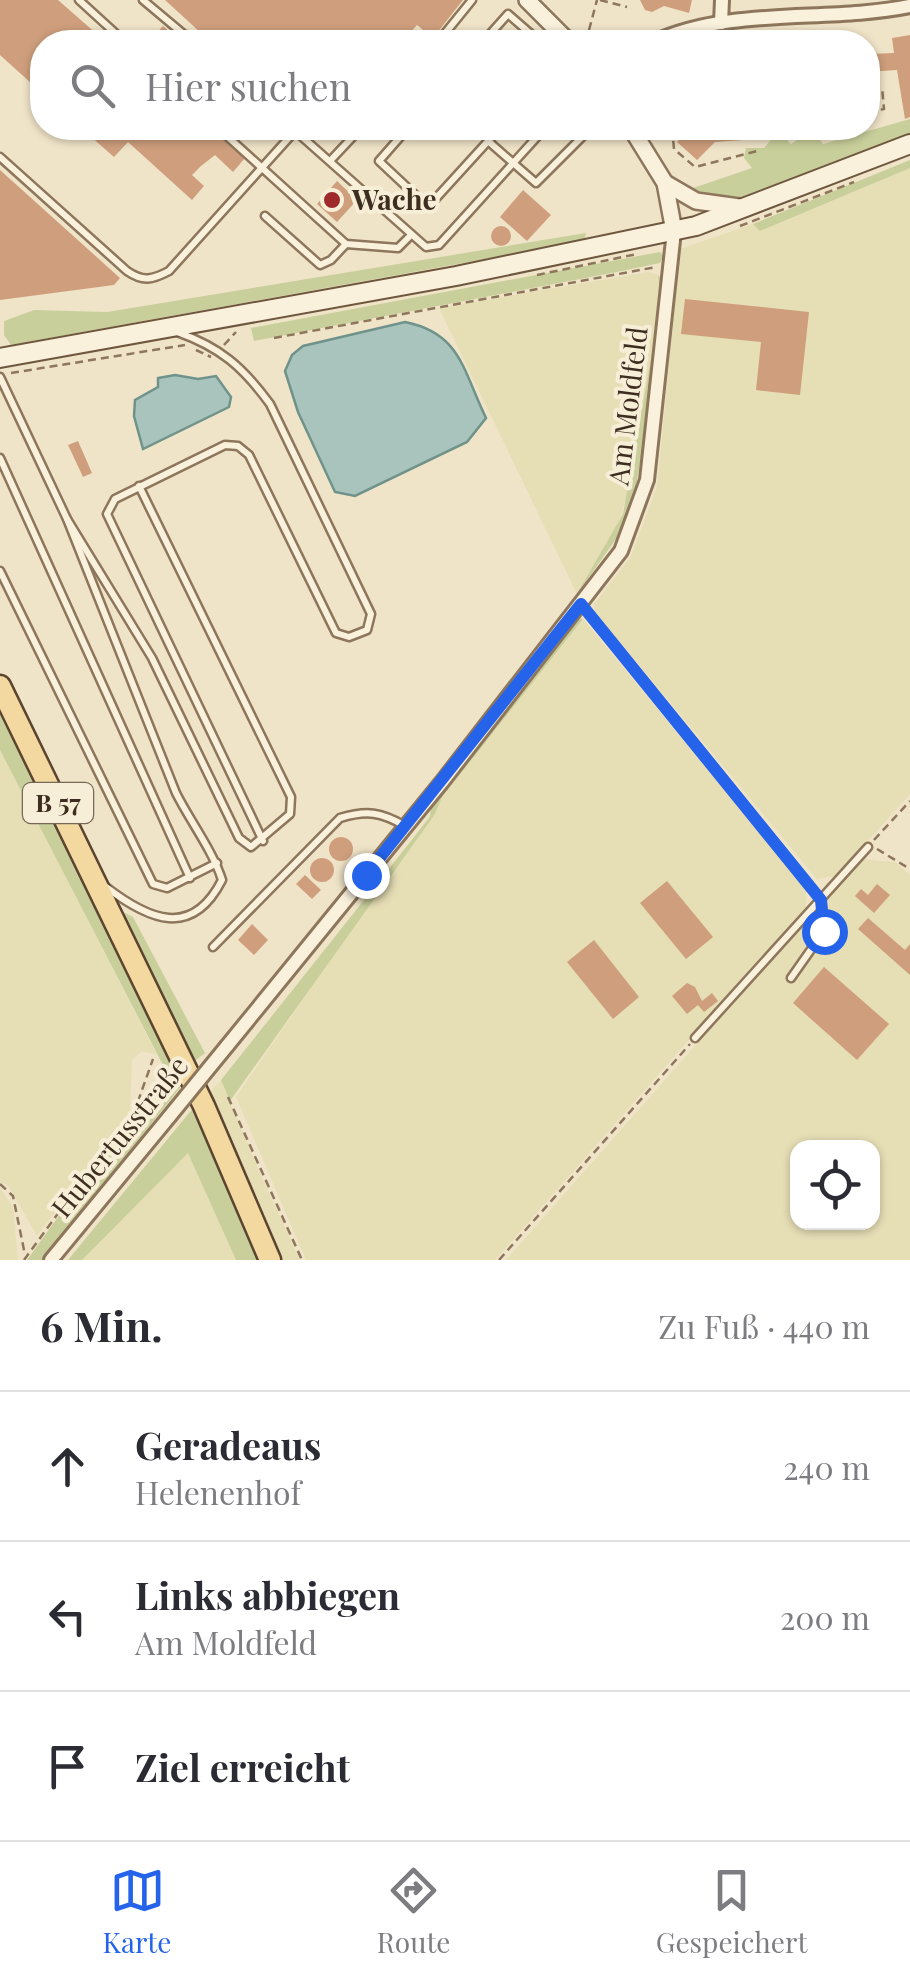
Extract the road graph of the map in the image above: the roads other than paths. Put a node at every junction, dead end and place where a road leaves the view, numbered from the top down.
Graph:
1 (79, 0) edge
2 (144, 0) edge
3 (472, 0) edge
4 (527, 0) edge
5 (722, 0) edge
6 (910, 6) edge
7 (721, 23) junction
8 (113, 30) edge
9 (179, 30) edge
10 (448, 30) edge
11 (494, 30) edge
12 (526, 30) edge
13 (557, 30) edge
14 (696, 30) edge
15 (232, 140) edge
16 (285, 140) edge
17 (306, 140) edge
18 (349, 140) edge
19 (397, 140) edge
20 (534, 140) edge
21 (579, 140) edge
22 (639, 140) edge
23 (488, 141) joint
24 (910, 144) edge
25 (0, 157) edge
26 (330, 161) junction
27 (513, 163) junction
28 (262, 167) junction
29 (665, 182) junction
30 (753, 207) junction
31 (265, 216) dead end
32 (674, 231) junction
33 (411, 235) junction
34 (346, 244) junction
35 (172, 330) junction
36 (0, 358) edge
37 (0, 377) edge
38 (0, 458) edge
39 (139, 486) junction
40 (67, 518) junction
41 (1, 572) edge
42 (581, 604) junction
43 (0, 686) edge
44 (406, 827) junction
45 (263, 840) junction
46 (868, 846) road end
47 (217, 863) junction
48 (88, 867) junction
49 (190, 878) junction
50 (821, 900) junction
51 (213, 946) dead end
52 (791, 978) dead end
53 (694, 1038) road end
54 (227, 1046) joint
55 (51, 1260) edge
56 (270, 1260) edge

1 - 8 lane
2 - 9 lane
3 - 10 lane
4 - 13 street
5 - 7 street
6 - 7 street
7 - 14 street
11 - 12 lane
15 - 28 lane
16 - 28 lane
17 - 26 lane
18 - 26 lane
19 - 23 lane
20 - 27 lane
21 - 27 lane
22 - 29 street
23 - 27 lane
24 - 30 main road
25 - 28 lane
26 - 33 lane
27 - 33 lane
28 - 34 lane
29 - 30 street
29 - 32 street
30 - 32 main road
31 - 34 lane
32 - 35 main road
32 - 42 street, Am Moldfeld
33 - 34 lane
35 - 36 main road
35 - 39 lane
37 - 40 lane
38 - 49 lane
39 - 45 lane
39 - 45 lane
40 - 45 lane
40 - 47 lane
41 - 49 lane
42 - 44 street, Am Moldfeld
42 - 50 lane
43 - 48 main road, B 57
44 - 51 lane
44 - 54 street, Am Moldfeld
46 - 50 lane
47 - 48 lane
47 - 49 lane
48 - 56 main road, B 57
50 - 52 lane
50 - 53 lane
54 - 55 street, Hubertusstraße, bridge

